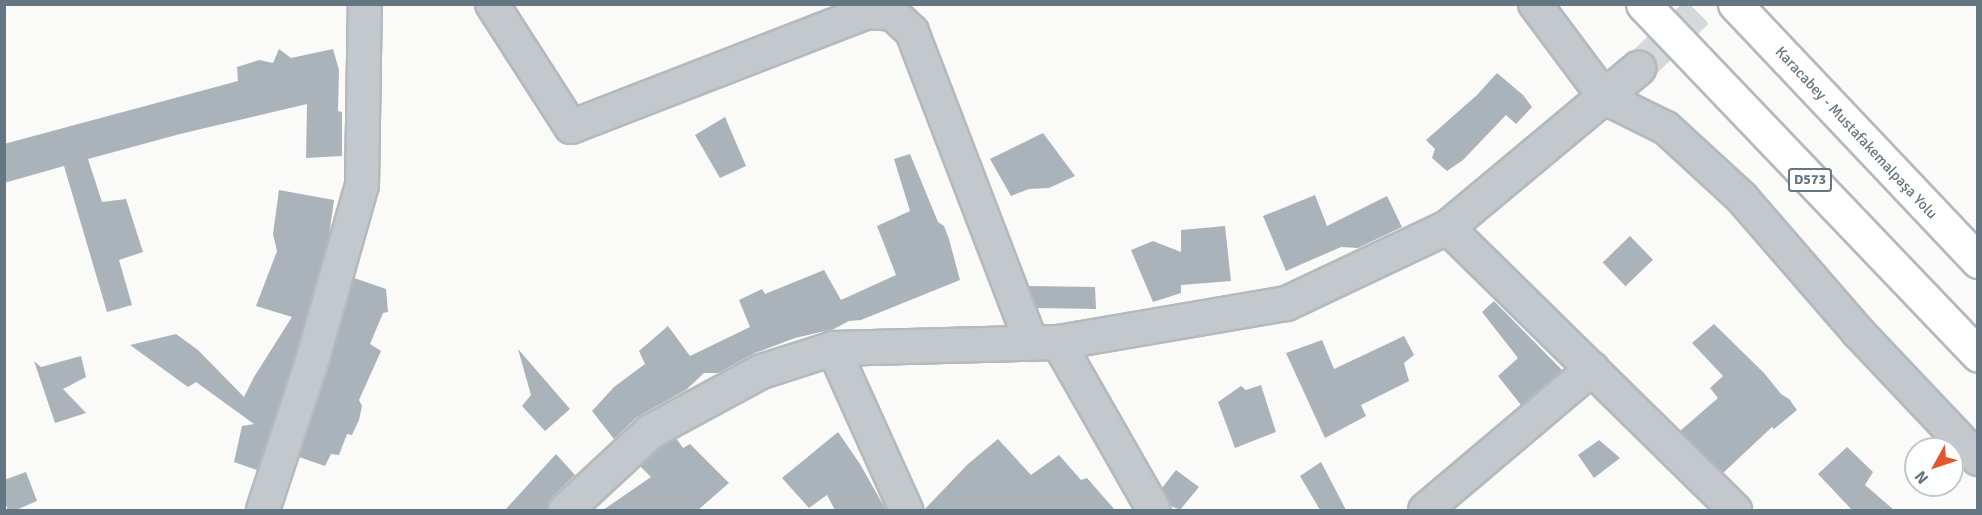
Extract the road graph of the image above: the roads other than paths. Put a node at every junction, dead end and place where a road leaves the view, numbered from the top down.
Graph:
1 (365, 4) edge
2 (492, 4) edge
3 (1535, 4) edge
4 (1643, 4) edge
5 (1735, 4) edge
6 (1638, 68) tunnel mouth
7 (1605, 98) junction
8 (1447, 227) junction
9 (1977, 261) edge
10 (1045, 343) junction
11 (833, 348) junction
12 (1977, 355) edge
13 (1592, 369) junction
14 (1977, 459) edge
15 (263, 510) edge
16 (565, 510) edge
17 (906, 510) edge
18 (1154, 510) edge
19 (1425, 510) edge
20 (1735, 510) edge

1 - 15 street
2 - 10 street
3 - 7 street
4 - 12 highway, D573
5 - 9 highway, Karacabey - Mustafakemalpaşa Yolu
6 - 7 street
7 - 8 street
7 - 14 street
8 - 10 street
8 - 13 street
10 - 11 street
10 - 18 street
11 - 16 street
11 - 17 street
13 - 19 street
13 - 20 street

